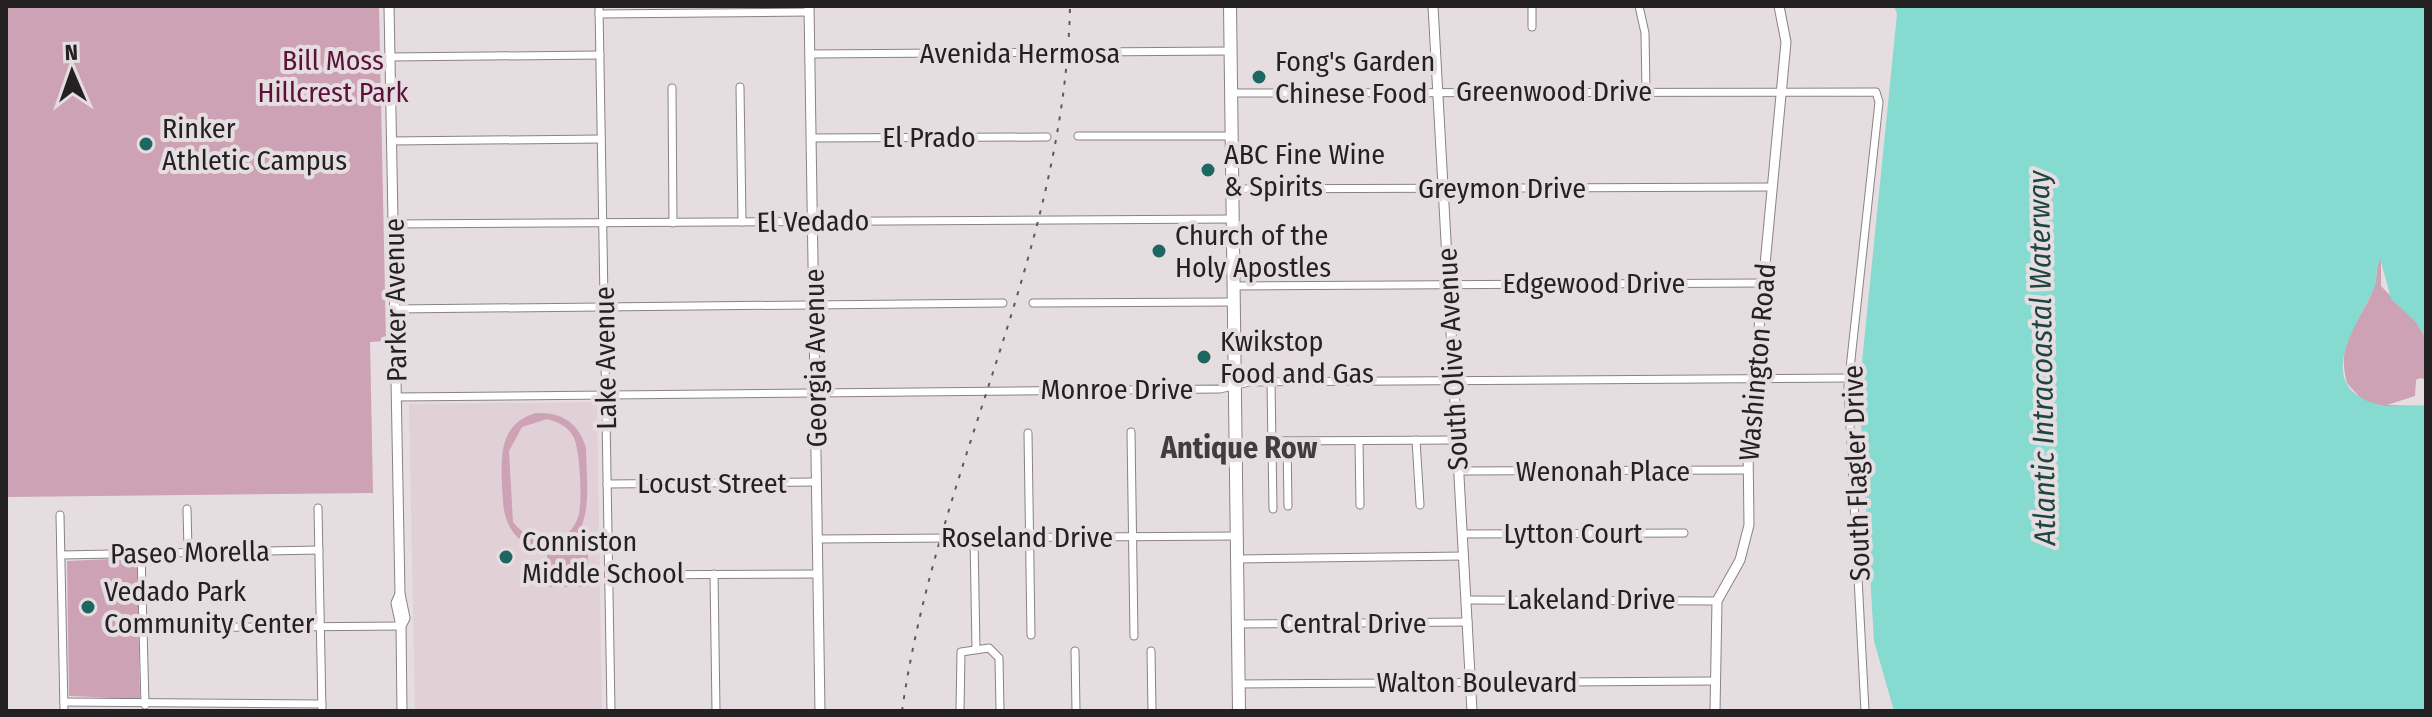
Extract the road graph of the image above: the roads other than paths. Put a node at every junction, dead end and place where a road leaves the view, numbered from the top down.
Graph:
1 (389, 6) edge
2 (1230, 6) edge
3 (1433, 6) edge
4 (1532, 6) edge
5 (1639, 6) edge
6 (1779, 6) edge
7 (809, 9) edge
8 (599, 10) edge
9 (1532, 27) dead end
10 (1230, 51) junction
11 (810, 54) junction
12 (600, 55) junction
13 (390, 57) junction
14 (740, 87) dead end
15 (672, 88) dead end
16 (1782, 90) junction
17 (1646, 91) junction
18 (1437, 92) junction
19 (1876, 92) joint
20 (1231, 93) junction
21 (1078, 136) dead end
22 (1231, 136) junction
23 (1047, 137) dead end
24 (811, 138) junction
25 (601, 139) junction
26 (391, 141) junction
27 (1772, 187) junction
28 (1443, 188) junction
29 (1232, 189) junction
30 (1232, 219) junction
31 (813, 221) junction
32 (742, 222) junction
33 (603, 223) junction
34 (673, 223) junction
35 (393, 224) junction
36 (1763, 283) junction
37 (1448, 284) junction
38 (1233, 286) junction
39 (1233, 302) junction
40 (1003, 303) dead end
41 (1033, 303) dead end
42 (814, 305) junction
43 (604, 307) junction
44 (395, 309) junction
45 (1849, 378) junction
46 (1754, 379) junction
47 (1454, 380) junction
48 (1271, 382) junction
49 (1235, 386) junction
50 (815, 391) junction
51 (606, 394) junction
52 (396, 397) junction
53 (1131, 432) dead end
54 (1028, 433) dead end
55 (1416, 440) junction
56 (1457, 440) junction
57 (1273, 441) junction
58 (1287, 441) junction
59 (1359, 441) junction
60 (1747, 470) junction
61 (1459, 471) junction
62 (817, 482) junction
63 (607, 484) junction
64 (1360, 505) dead end
65 (1420, 505) dead end
66 (1288, 506) dead end
67 (318, 508) dead end
68 (187, 509) dead end
69 (1273, 509) dead end
70 (60, 515) dead end
71 (1684, 533) dead end
72 (1462, 534) junction
73 (1236, 536) junction
74 (1029, 537) junction
75 (1132, 537) junction
76 (974, 538) junction
77 (818, 539) junction
78 (188, 550) junction
79 (319, 550) junction
80 (141, 551) junction
81 (61, 555) junction
82 (1464, 556) junction
83 (1237, 559) junction
84 (714, 574) junction
85 (818, 574) junction
86 (609, 575) junction
87 (1466, 600) junction
88 (1717, 601) junction
89 (1468, 622) junction
90 (1238, 624) junction
91 (401, 626) junction
92 (320, 627) junction
93 (143, 628) junction
94 (1031, 635) dead end
95 (1134, 636) dead end
96 (976, 649) junction
97 (1075, 651) dead end
98 (1151, 651) dead end
99 (1715, 681) junction
100 (1471, 682) junction
101 (1239, 684) junction
102 (145, 705) junction
103 (64, 706) edge
104 (322, 707) edge
105 (194, 708) edge
106 (402, 711) edge
107 (611, 711) edge
108 (716, 711) edge
109 (820, 711) edge
110 (960, 711) edge
111 (1000, 711) edge
112 (1076, 711) edge
113 (1152, 711) edge
114 (1239, 711) edge
115 (1472, 711) edge
116 (1715, 711) edge
117 (1865, 711) edge

1 - 13 street, Parker Avenue
2 - 10 main road
3 - 18 street, South Olive Avenue
4 - 9 street
5 - 17 street
6 - 16 street, Washington Road
7 - 8 street
7 - 11 street, Georgia Avenue
8 - 12 street, Lake Avenue
10 - 11 street, Avenida Hermosa
10 - 20 main road
11 - 24 street, Georgia Avenue
12 - 13 street
12 - 25 street, Lake Avenue
13 - 26 street, Parker Avenue
14 - 32 street
15 - 34 street
16 - 17 street, Greenwood Drive
16 - 19 street, Greenwood Drive
16 - 27 street, Washington Road
17 - 18 street, Greenwood Drive
18 - 20 street, Greenwood Drive
18 - 28 street, South Olive Avenue
19 - 45 street, South Flagler Drive
20 - 22 main road
21 - 22 street
22 - 29 main road
23 - 24 street, El Prado
24 - 31 street, Georgia Avenue
25 - 26 street
25 - 33 street, Lake Avenue
26 - 35 street, Parker Avenue
27 - 28 street, Greymon Drive
27 - 36 street, Washington Road
28 - 29 street, Greymon Drive
28 - 37 street, South Olive Avenue
29 - 30 main road
30 - 31 street, El Vedado
30 - 38 main road
31 - 32 street, El Vedado
31 - 42 street, Georgia Avenue
32 - 34 street, El Vedado
33 - 34 street, El Vedado
33 - 35 street, El Vedado
33 - 43 street, Lake Avenue
35 - 44 street, Parker Avenue
36 - 37 street, Edgewood Drive
36 - 46 street, Washington Road
37 - 38 street, Edgewood Drive
37 - 47 street, South Olive Avenue
38 - 39 main road
39 - 41 street
39 - 49 main road
40 - 42 street
42 - 43 street
42 - 50 street, Georgia Avenue
43 - 44 street
43 - 51 street, Lake Avenue
44 - 52 street, Parker Avenue
45 - 46 street, Monroe Drive
45 - 117 street, South Flagler Drive
46 - 47 street, Monroe Drive
46 - 60 street, Washington Road
47 - 48 street, Monroe Drive
47 - 56 street, South Olive Avenue
48 - 49 street, Monroe Drive
48 - 57 street
49 - 50 street, Monroe Drive
49 - 73 main road
50 - 51 street, Monroe Drive
50 - 62 street, Georgia Avenue
51 - 52 street, Monroe Drive
51 - 63 street, Lake Avenue
52 - 91 street, Parker Avenue
53 - 75 street
54 - 74 street
55 - 56 street
55 - 59 street
55 - 65 street
56 - 61 street, South Olive Avenue
57 - 58 street
57 - 69 street
58 - 59 street
58 - 66 street
59 - 64 street
60 - 61 street, Wenonah Place
60 - 88 street, Washington Road
61 - 72 street, South Olive Avenue
62 - 63 street, Locust Street
62 - 77 street, Georgia Avenue
63 - 86 street, Lake Avenue
67 - 79 street
68 - 78 street
70 - 81 street
71 - 72 street, Lytton Court
72 - 82 street, South Olive Avenue
73 - 75 street, Roseland Drive
73 - 83 main road
74 - 75 street, Roseland Drive
74 - 76 street, Roseland Drive
74 - 94 street
75 - 95 street
76 - 77 street, Roseland Drive
76 - 96 street
77 - 85 street, Georgia Avenue
78 - 79 street, Paseo Morella
78 - 80 street, Paseo Morella
79 - 92 street
80 - 81 street, Paseo Morella
80 - 93 street
81 - 103 street
82 - 83 street
82 - 87 street, South Olive Avenue
83 - 90 main road
84 - 85 street
84 - 86 street
84 - 108 street
85 - 109 street, Georgia Avenue
86 - 107 street, Lake Avenue
87 - 88 street, Lakeland Drive
87 - 89 street, South Olive Avenue
88 - 99 street, Washington Road
89 - 90 street, Central Drive
89 - 100 street, South Olive Avenue
90 - 101 main road
91 - 92 street
91 - 106 street, Parker Avenue
92 - 93 street
92 - 104 street
93 - 102 street
96 - 110 street
96 - 111 street
97 - 112 street
98 - 113 street
99 - 100 street, Walton Boulevard
99 - 116 street, Washington Road
100 - 101 street, Walton Boulevard
100 - 115 street, South Olive Avenue
101 - 114 main road
102 - 103 street
102 - 105 street
104 - 105 street

